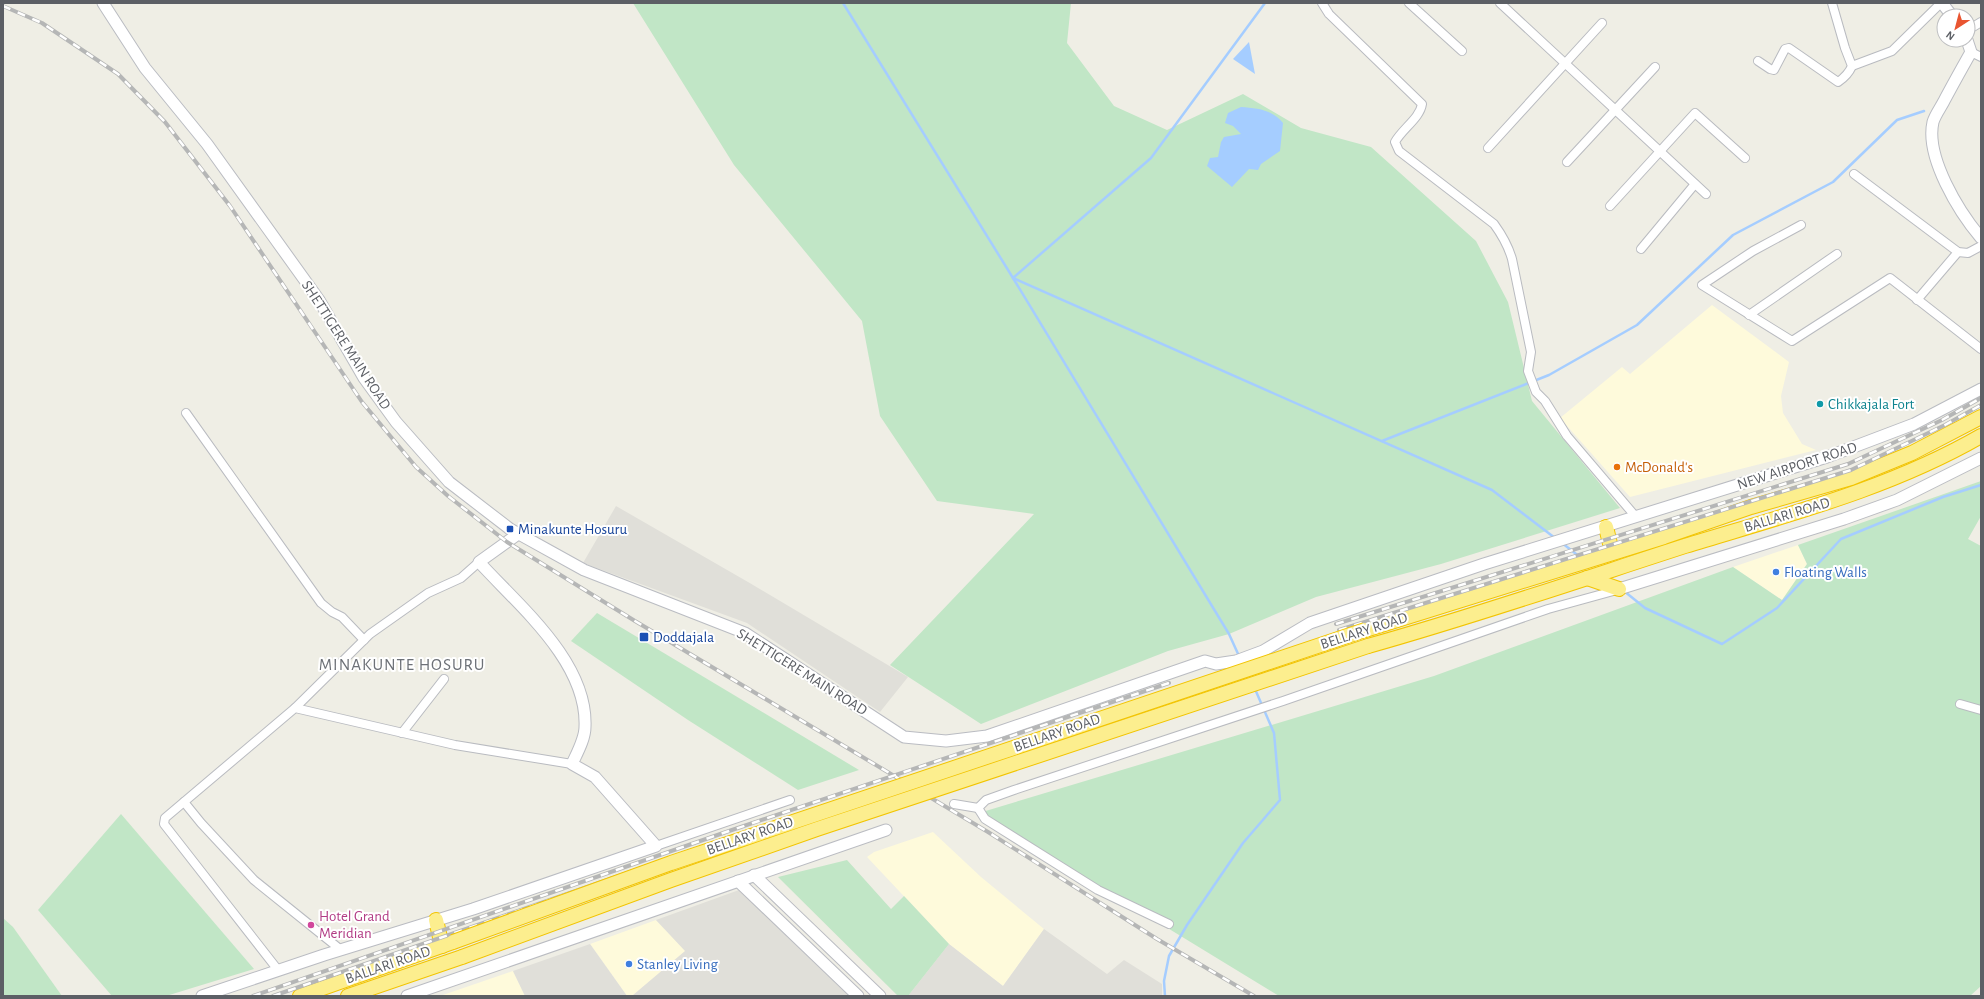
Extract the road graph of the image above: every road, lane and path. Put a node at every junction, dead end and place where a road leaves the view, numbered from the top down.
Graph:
1 (103, 3) edge
2 (1323, 3) edge
3 (1409, 3) edge
4 (1500, 3) edge
5 (1832, 3) edge
6 (1941, 3) edge
7 (1602, 23) dead end
8 (1462, 51) dead end
9 (1976, 54) edge
10 (1758, 61) dead end
11 (1564, 63) junction
12 (1852, 66) junction
13 (1655, 67) dead end
14 (1615, 110) junction
15 (1488, 148) dead end
16 (1660, 151) junction
17 (1744, 158) dead end
18 (1567, 162) dead end
19 (1854, 174) dead end
20 (1695, 184) junction
21 (1706, 194) dead end
22 (1610, 206) dead end
23 (1801, 225) dead end
24 (1981, 238) edge
25 (1981, 246) edge
26 (1641, 249) dead end
27 (1958, 252) junction
28 (1837, 254) dead end
29 (1918, 300) junction
30 (1749, 314) junction
31 (1981, 349) edge
32 (1981, 389) edge
33 (186, 413) dead end
34 (1981, 417) edge
35 (1981, 436) edge
36 (1981, 458) edge
37 (1636, 517) junction
38 (1606, 528) junction
39 (518, 534) junction
40 (1664, 537) joint
41 (1612, 552) junction
42 (479, 562) junction
43 (1596, 575) junction
44 (1622, 589) junction
45 (364, 640) junction
46 (1263, 651) joint
47 (444, 679) dead end
48 (1960, 704) dead end
49 (295, 708) junction
50 (1981, 710) edge
51 (402, 733) junction
52 (572, 764) junction
53 (790, 800) dead end
54 (184, 802) junction
55 (954, 804) dead end
56 (978, 808) junction
57 (886, 830) dead end
58 (656, 846) junction
59 (754, 875) junction
60 (738, 881) junction
61 (436, 920) junction
62 (1169, 924) dead end
63 (448, 944) junction
64 (342, 950) junction
65 (462, 957) joint
66 (278, 970) junction
67 (202, 996) edge
68 (300, 996) edge
69 (348, 996) edge
70 (407, 996) edge
71 (858, 996) edge
72 (880, 996) edge

1 - 39 street, SHETTIGERE MAIN ROAD
2 - 37 street
3 - 8 street
4 - 11 street
5 - 12 street
6 - 12 street
7 - 11 street
9 - 24 street
10 - 12 street
11 - 14 street
11 - 15 street
13 - 14 street
14 - 16 street
14 - 18 street
16 - 17 street
16 - 20 street
16 - 22 street
19 - 27 street
20 - 21 street
20 - 26 street
23 - 30 street
25 - 27 street
27 - 29 street
28 - 30 street
29 - 30 street
29 - 31 street
32 - 37 street, NEW AIRPORT ROAD
33 - 45 street
34 - 40 highway, BALLARI ROAD
35 - 43 highway, BALLARI ROAD
36 - 44 street
37 - 38 street, NEW AIRPORT ROAD
38 - 41 highway
38 - 46 street, NEW AIRPORT ROAD
39 - 42 street
39 - 46 street, SHETTIGERE MAIN ROAD
40 - 41 highway, BELLARY ROAD
41 - 63 highway, BELLARY ROAD, bridge
42 - 45 street
42 - 52 street
43 - 44 highway
43 - 65 highway, BELLARY ROAD, bridge
44 - 56 street
45 - 49 street
47 - 51 street
48 - 50 street
49 - 51 street
49 - 54 street
51 - 52 street
52 - 58 street
53 - 58 street
54 - 64 street
54 - 66 street
55 - 56 street
56 - 62 street
57 - 59 street
58 - 61 street
59 - 60 street
59 - 72 street
60 - 70 street
60 - 71 street
61 - 63 highway
61 - 64 street
63 - 68 highway, BALLARI ROAD
64 - 66 street
65 - 69 highway, BALLARI ROAD
66 - 67 street

